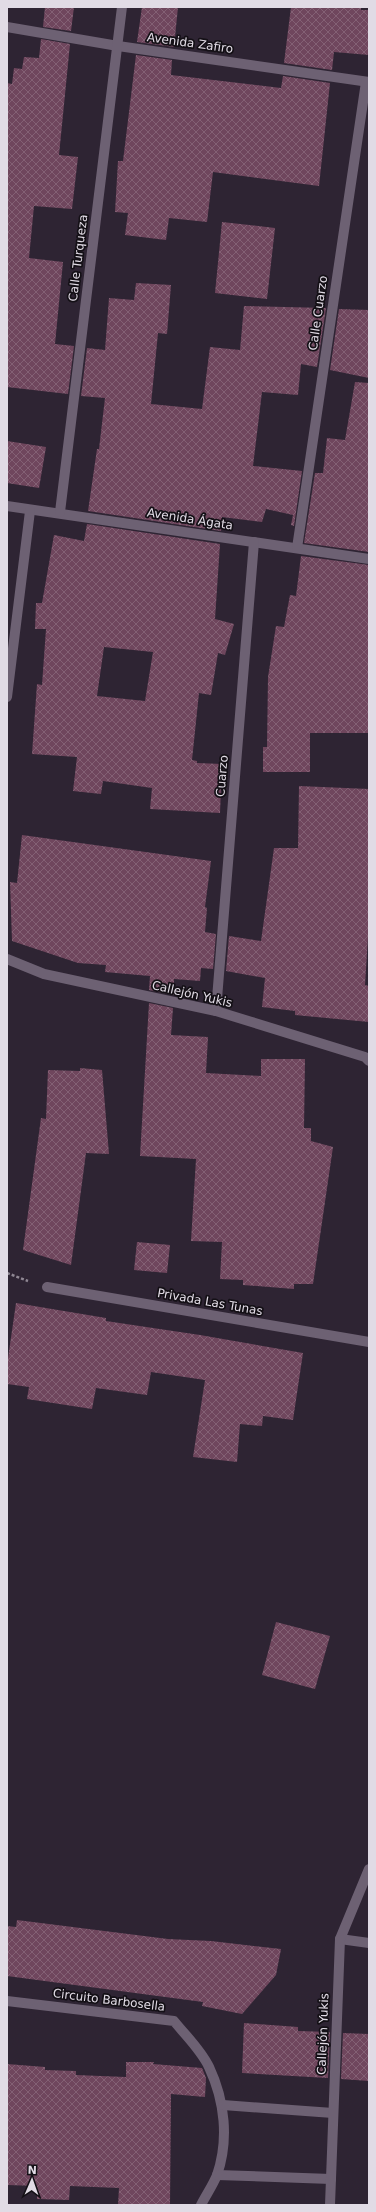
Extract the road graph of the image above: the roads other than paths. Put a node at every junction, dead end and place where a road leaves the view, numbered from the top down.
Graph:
1 (122, 7) edge
2 (7, 27) edge
3 (118, 46) junction
4 (367, 82) edge
5 (7, 506) edge
6 (30, 511) junction
7 (60, 512) junction
8 (254, 542) junction
9 (297, 548) junction
10 (369, 559) edge
11 (7, 697) edge
12 (7, 959) edge
13 (216, 1012) junction
14 (369, 1061) edge
15 (47, 1288) dead end
16 (369, 1342) edge
17 (369, 1869) edge
18 (340, 1939) junction
19 (369, 1943) edge
20 (7, 2001) edge
21 (223, 2105) junction
22 (333, 2112) junction
23 (217, 2175) junction
24 (331, 2180) junction
25 (201, 2205) edge
26 (330, 2205) edge

1 - 3 street, Calle Turqueza
2 - 3 street, Avenida Zafiro
3 - 4 street, Avenida Zafiro
3 - 7 street, Calle Turqueza
4 - 9 street, Calle Cuarzo
5 - 6 street, Avenida Ágata
6 - 7 street, Avenida Ágata
6 - 11 street
7 - 8 street, Avenida Ágata
8 - 9 street, Avenida Ágata
8 - 13 street, Cuarzo
9 - 10 street, Avenida Ágata
12 - 13 street, Callejón Yukis
13 - 14 street, Callejón Yukis
15 - 16 street, Privada Las Tunas
17 - 18 street, Callejón Yukis
18 - 19 street
18 - 22 street, Callejón Yukis
20 - 21 street, Circuito Barbosella
21 - 22 street
21 - 23 street, Circuito Barbosella
22 - 24 street, Callejón Yukis
23 - 24 street
23 - 25 street, Circuito Barbosella
24 - 26 street, Callejón Yukis

